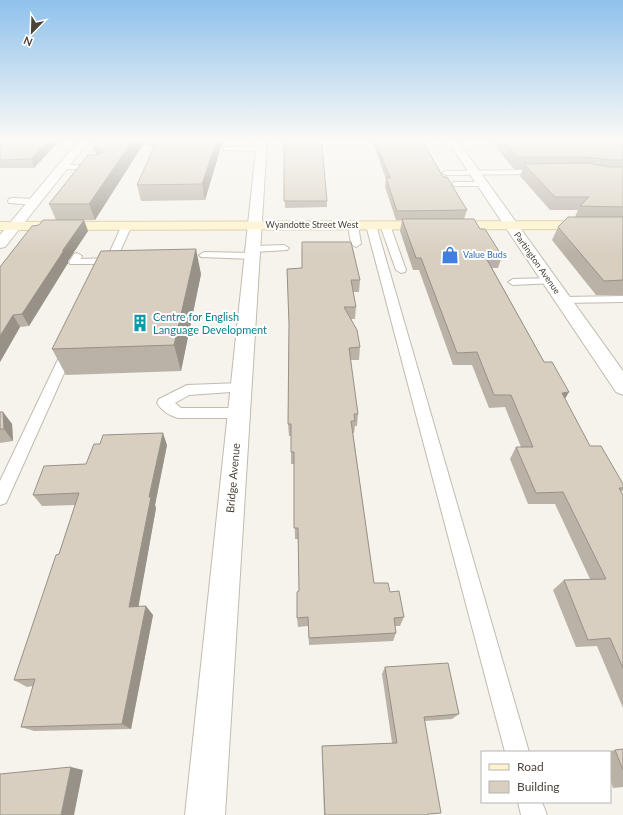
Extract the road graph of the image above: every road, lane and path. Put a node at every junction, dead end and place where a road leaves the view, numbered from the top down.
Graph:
1 (55, 178) edge
2 (259, 178) edge
3 (473, 178) edge
4 (488, 178) edge
5 (478, 179) junction
6 (456, 184) dead end
7 (12, 201) dead end
8 (35, 202) junction
9 (127, 225) junction
10 (353, 225) junction
11 (371, 225) junction
12 (386, 225) junction
13 (511, 225) junction
14 (623, 225) edge
15 (0, 226) edge
16 (15, 226) junction
17 (254, 243) junction
18 (0, 244) edge
19 (356, 244) dead end
20 (284, 248) dead end
21 (77, 256) dead end
22 (204, 256) dead end
23 (110, 261) junction
24 (401, 270) dead end
25 (104, 275) edge
26 (550, 281) junction
27 (513, 282) dead end
28 (623, 299) edge
29 (563, 300) junction
30 (74, 340) edge
31 (623, 387) edge
32 (0, 498) edge
33 (517, 751) edge
34 (530, 803) edge
35 (205, 815) edge
36 (534, 815) edge

1 - 8 street
2 - 17 street, Bridge Avenue
3 - 5 lane
4 - 5 lane
5 - 6 lane
5 - 13 street, Partington Avenue
7 - 8 lane
8 - 16 street
9 - 16 main road, Wyandotte Street West
9 - 17 main road, Wyandotte Street West
9 - 23 lane
10 - 11 main road, Wyandotte Street West
10 - 17 main road, Wyandotte Street West
10 - 19 lane
11 - 12 main road, Wyandotte Street West
11 - 33 lane
12 - 13 main road, Wyandotte Street West
12 - 24 lane
13 - 14 main road, Wyandotte Street West
13 - 26 street, Partington Avenue
15 - 16 main road, Wyandotte Street West
16 - 18 street
17 - 20 lane
17 - 22 lane
17 - 35 street, Bridge Avenue
21 - 23 lane
23 - 25 lane
26 - 27 lane
26 - 29 street, Partington Avenue
28 - 29 lane
29 - 31 street, Partington Avenue
30 - 32 lane
34 - 36 lane

